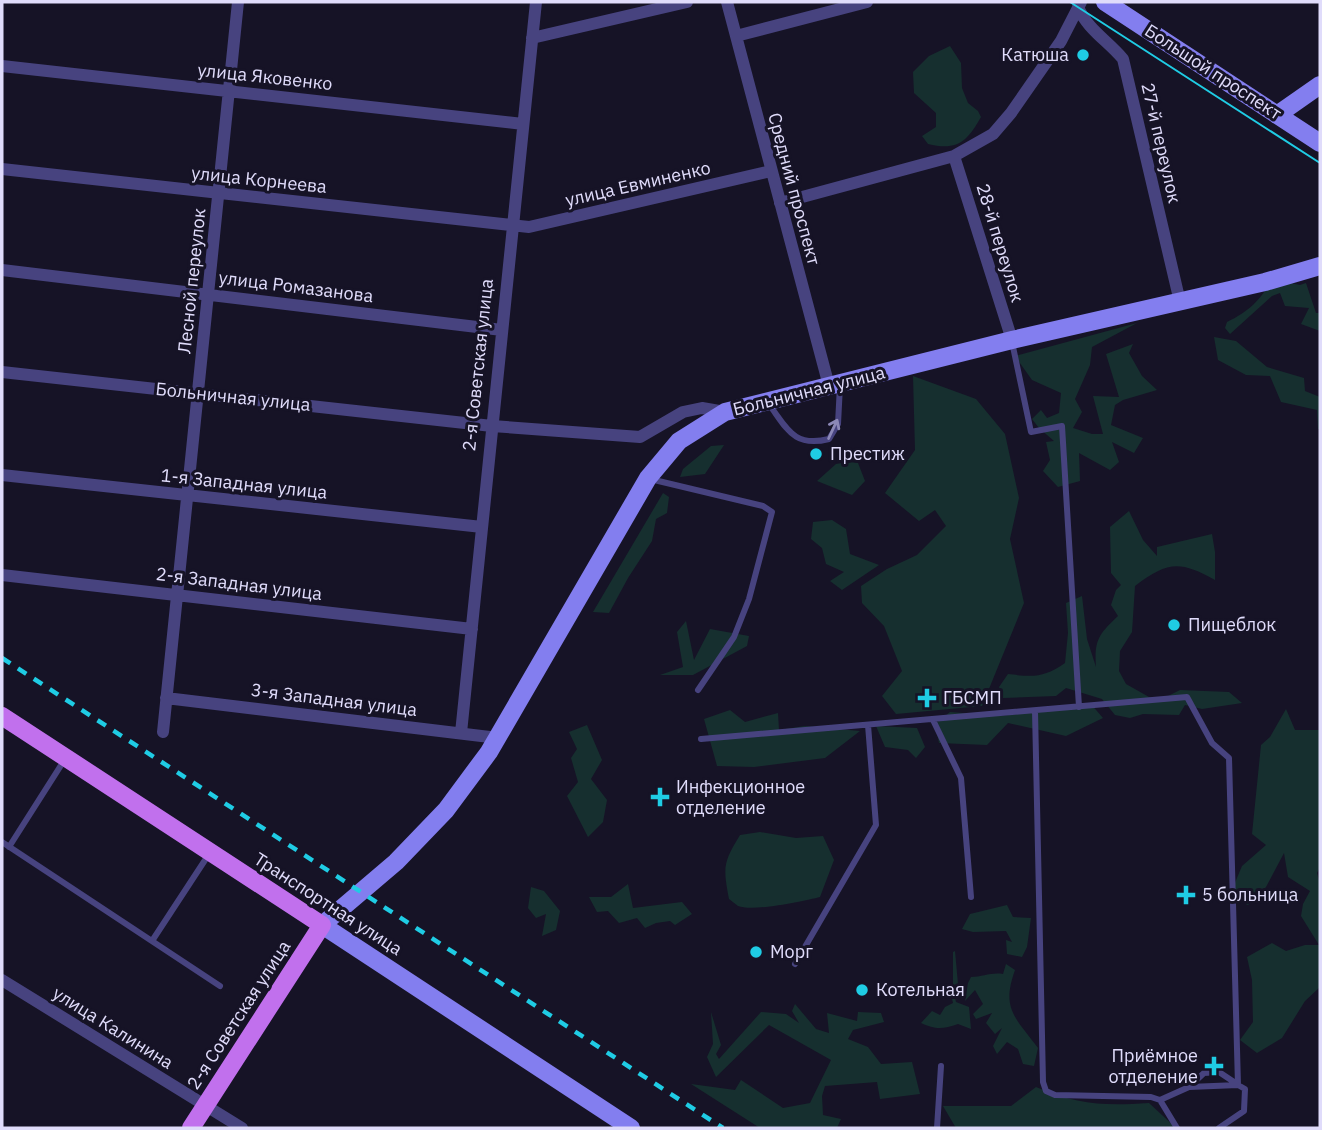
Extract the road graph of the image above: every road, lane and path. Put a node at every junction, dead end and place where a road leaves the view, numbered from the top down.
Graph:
1 (238, 2) edge
2 (536, 2) edge
3 (687, 2) edge
4 (727, 2) edge
5 (867, 2) edge
6 (1105, 2) edge
7 (1080, 4) edge
8 (736, 36) junction
9 (532, 38) junction
10 (2, 66) edge
11 (1320, 85) edge
12 (229, 91) junction
13 (1277, 115) junction
14 (523, 124) junction
15 (1320, 143) edge
16 (954, 156) junction
17 (2, 169) edge
18 (771, 171) junction
19 (218, 193) junction
20 (780, 203) junction
21 (513, 226) junction
22 (1320, 266) edge
23 (2, 270) edge
24 (208, 294) junction
25 (1180, 302) junction
26 (502, 330) junction
27 (1012, 340) junction
28 (2, 372) edge
29 (834, 384) junction
30 (198, 393) junction
31 (766, 401) junction
32 (725, 412) junction
33 (492, 426) junction
34 (2, 475) edge
35 (648, 478) junction
36 (187, 495) junction
37 (482, 527) junction
38 (2, 575) edge
39 (177, 595) junction
40 (472, 629) junction
41 (698, 690) dead end
42 (166, 698) junction
43 (1079, 707) junction
44 (1035, 711) junction
45 (2, 716) edge
46 (933, 720) junction
47 (868, 725) junction
48 (163, 732) dead end
49 (461, 733) junction
50 (498, 738) junction
51 (701, 739) dead end
52 (66, 758) junction
53 (2, 842) edge
54 (9, 847) junction
55 (210, 852) junction
56 (971, 897) dead end
57 (322, 925) junction
58 (152, 941) junction
59 (795, 964) dead end
60 (2, 980) edge
61 (220, 986) dead end
62 (941, 1066) dead end
63 (1238, 1085) junction
64 (1189, 1087) junction
65 (1160, 1100) junction
66 (206, 1106) junction
67 (191, 1128) edge
68 (242, 1128) edge
69 (631, 1128) edge
70 (937, 1128) edge
71 (1178, 1128) edge
72 (1219, 1128) edge

1 - 12 street, Лесной переулок
2 - 9 street, 2-я Советская улица
3 - 9 street
4 - 8 street, Средний проспект
5 - 8 street
6 - 13 main road, Большой проспект
7 - 16 street
7 - 25 street, 27-й переулок
8 - 18 street, Средний проспект
9 - 14 street, 2-я Советская улица
10 - 12 street, улица Яковенко
11 - 13 main road
12 - 14 street, улица Яковенко
12 - 19 street, Лесной переулок
13 - 15 main road, Большой проспект
14 - 21 street, 2-я Советская улица
16 - 20 street
16 - 27 street, 28-й переулок
17 - 19 street, улица Корнеева
18 - 20 street, Средний проспект
18 - 21 street, улица Евминенко
19 - 21 street, улица Корнеева
19 - 24 street, Лесной переулок
20 - 29 street, Средний проспект
21 - 26 street, 2-я Советская улица
22 - 25 main road, Больничная улица
23 - 24 street, улица Ромазанова
24 - 26 street, улица Ромазанова
24 - 30 street, Лесной переулок
25 - 27 main road, Больничная улица
26 - 33 street, 2-я Советская улица
27 - 29 main road, Больничная улица
27 - 43 lane
28 - 30 street, Больничная улица
29 - 31 main road, Больничная улица
31 -> 29 lane
30 - 33 street, Больничная улица
30 - 36 street, Лесной переулок
31 - 32 main road, Больничная улица
32 - 33 street, Больничная улица
32 - 35 main road
33 - 37 street, 2-я Советская улица
34 - 36 street, 1-я Западная улица
35 - 41 lane
35 - 50 main road
36 - 37 street, 1-я Западная улица
36 - 39 street, Лесной переулок
37 - 40 street, 2-я Советская улица
38 - 39 street, 2-я Западная улица
39 - 40 street, 2-я Западная улица
39 - 42 street, Лесной переулок
40 - 49 street, 2-я Советская улица
42 - 48 street, Лесной переулок
42 - 49 street, 3-я Западная улица
43 - 44 lane
43 - 63 lane
44 - 46 lane
44 - 65 lane
45 - 52 main road, Транспортная улица
46 - 47 lane
46 - 56 lane
47 - 51 lane
47 - 59 lane
49 - 50 street, 3-я Западная улица
50 - 57 main road
52 - 54 lane
52 - 55 main road, Транспортная улица
53 - 54 lane
54 - 58 lane
55 - 57 main road, Транспортная улица
55 - 58 lane
57 - 66 main road, 2-я Советская улица
57 - 69 main road, Транспортная улица
58 - 61 lane
60 - 66 street, улица Калинина
62 - 70 lane
63 - 64 lane
63 - 64 lane
63 - 72 lane
64 - 65 lane
65 - 71 lane
66 - 67 main road, 2-я Советская улица
66 - 68 street, улица Калинина

